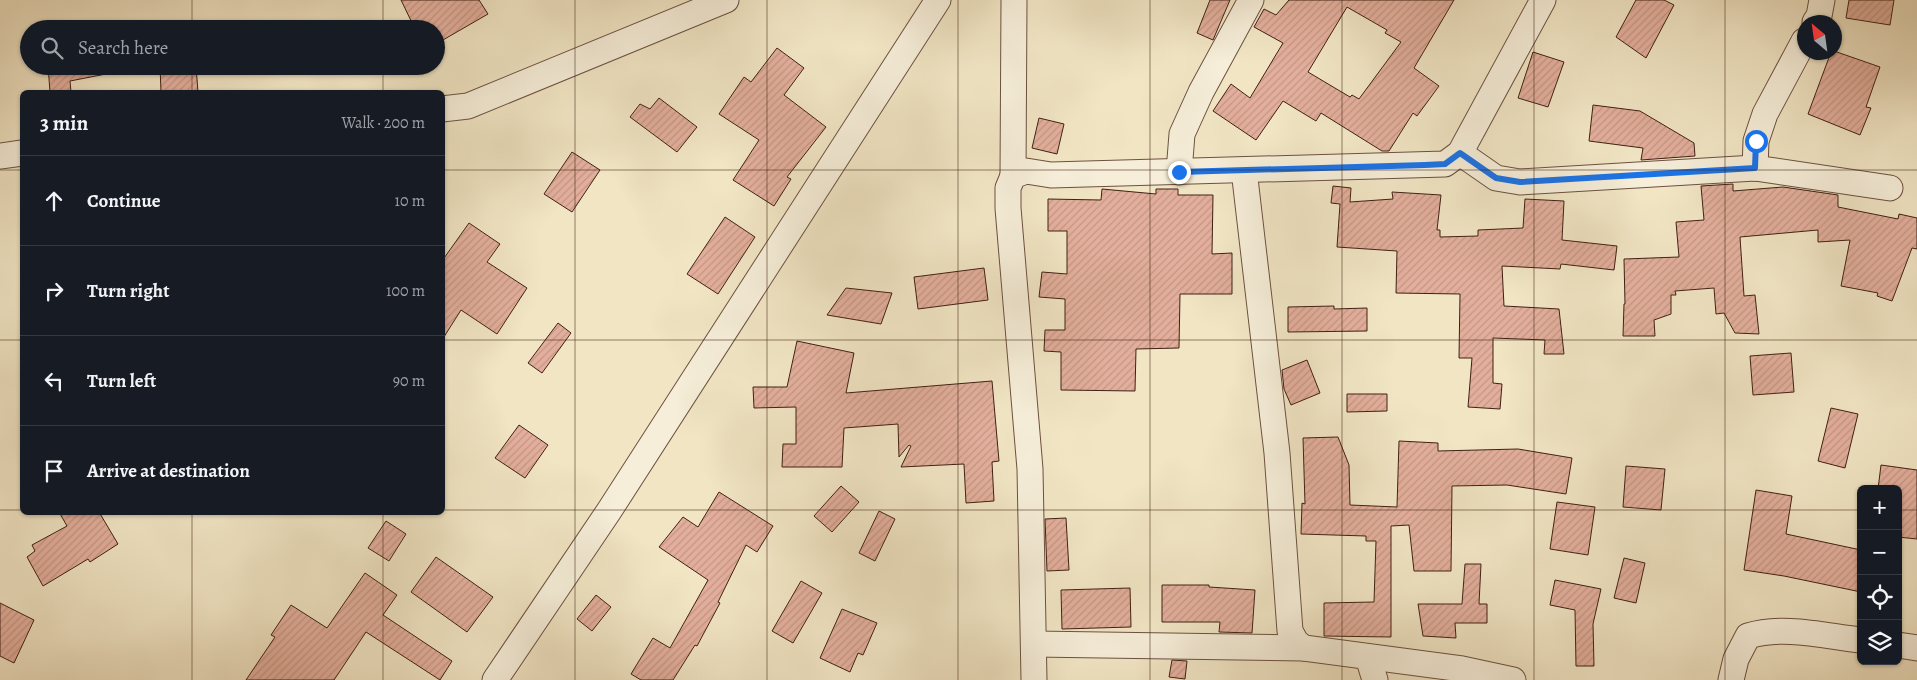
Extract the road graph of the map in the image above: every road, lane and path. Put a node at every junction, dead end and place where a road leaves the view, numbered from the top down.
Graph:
1 (726, 0) edge
2 (938, 0) edge
3 (1014, 0) edge
4 (1251, 0) edge
5 (1543, 0) edge
6 (1822, 0) edge
7 (1819, 15) edge
8 (1797, 54) edge
9 (445, 109) edge
10 (20, 153) edge
11 (1460, 153) junction
12 (0, 156) edge
13 (1755, 168) junction
14 (1244, 170) junction
15 (1179, 172) junction
16 (1013, 176) junction
17 (1890, 188) dead end
18 (1857, 640) edge
19 (1034, 644) junction
20 (1902, 646) edge
21 (1304, 648) junction
22 (1917, 648) edge
23 (1368, 656) junction
24 (495, 680) edge
25 (1034, 680) edge
26 (1375, 680) edge
27 (1513, 680) edge
28 (1731, 680) edge

1 - 9 street
2 - 24 street
3 - 16 street
4 - 15 street
5 - 11 street
6 - 7 street
8 - 13 street
10 - 12 street
11 - 13 street
11 - 14 street
13 - 17 street
14 - 15 street
14 - 21 street
15 - 16 street
16 - 19 street
18 - 28 street
19 - 21 street
19 - 25 street
20 - 22 street
21 - 23 street
23 - 26 street
23 - 27 street

